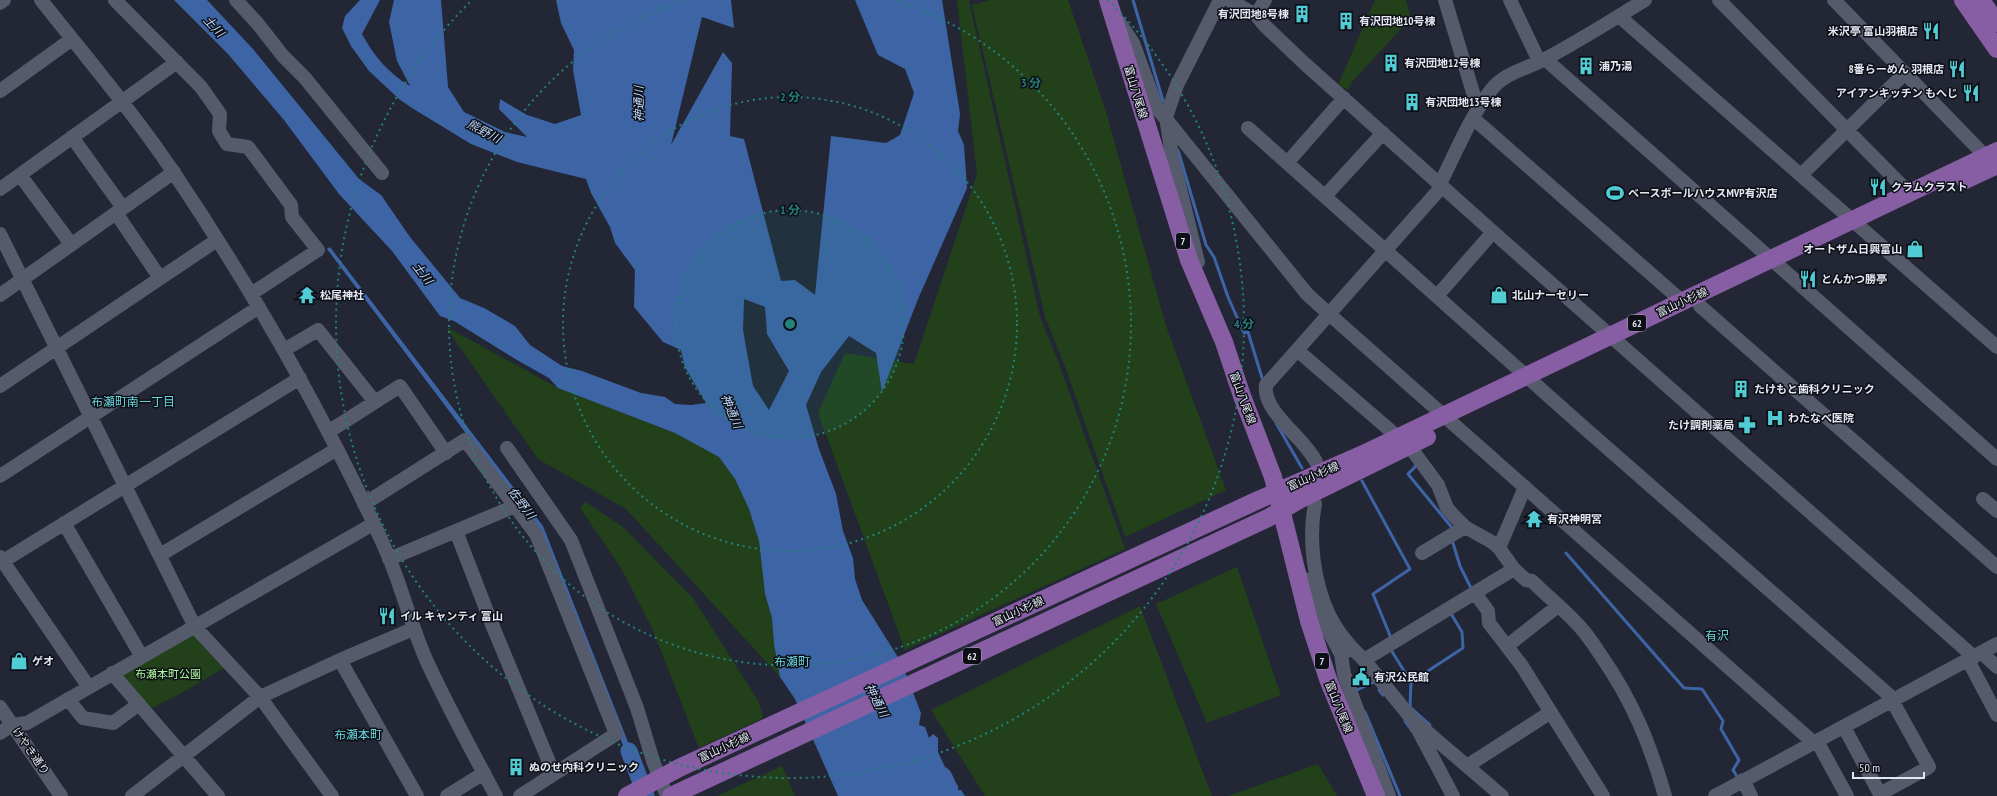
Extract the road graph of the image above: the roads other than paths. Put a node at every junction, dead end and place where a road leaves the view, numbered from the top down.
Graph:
1 (4, 0) edge
2 (41, 0) edge
3 (116, 0) edge
4 (236, 0) edge
5 (1220, 0) edge
6 (1229, 0) edge
7 (1265, 0) edge
8 (1446, 0) edge
9 (1510, 0) edge
10 (1645, 0) edge
11 (1719, 0) edge
12 (1834, 0) edge
13 (1963, 0) edge
14 (1981, 0) edge
15 (0, 3) edge
16 (1109, 3) edge
17 (1256, 15) junction
18 (1619, 16) junction
19 (1997, 23) edge
20 (72, 39) junction
21 (1997, 49) edge
22 (1542, 60) junction
23 (177, 62) junction
24 (1905, 73) junction
25 (0, 91) edge
26 (1344, 98) junction
27 (122, 101) junction
28 (1476, 114) junction
29 (1166, 118) junction
30 (1248, 128) dead end
31 (1846, 130) junction
32 (1383, 133) junction
33 (72, 138) junction
34 (1994, 162) edge
35 (1287, 163) junction
36 (174, 172) junction
37 (382, 173) dead end
38 (1802, 174) junction
39 (20, 175) junction
40 (1440, 184) junction
41 (0, 189) edge
42 (1909, 194) junction
43 (1325, 196) junction
44 (120, 210) junction
45 (1859, 224) junction
46 (1493, 232) junction
47 (0, 234) edge
48 (217, 240) junction
49 (71, 244) junction
50 (1384, 250) junction
51 (1775, 263) junction
52 (160, 278) junction
53 (23, 279) junction
54 (251, 294) junction
55 (0, 295) edge
56 (1206, 296) junction
57 (1437, 296) junction
58 (1683, 302) junction
59 (1700, 306) junction
60 (259, 307) junction
61 (1329, 314) junction
62 (1615, 339) junction
63 (1997, 347) edge
64 (56, 349) junction
65 (284, 350) junction
66 (1297, 350) junction
67 (300, 378) junction
68 (1532, 381) junction
69 (0, 386) edge
70 (375, 402) junction
71 (91, 417) junction
72 (1449, 420) junction
73 (328, 432) junction
74 (1392, 432) dead end
75 (337, 448) junction
76 (507, 448) dead end
77 (1413, 451) dead end
78 (446, 453) junction
79 (1997, 459) edge
80 (1316, 462) dead end
81 (0, 476) edge
82 (125, 486) junction
83 (1525, 487) junction
84 (1277, 492) junction
85 (1983, 498) dead end
86 (364, 504) junction
87 (1314, 504) dead end
88 (515, 506) junction
89 (1997, 511) edge
90 (1275, 514) junction
91 (64, 523) junction
92 (373, 524) junction
93 (1465, 527) junction
94 (456, 531) junction
95 (1289, 542) junction
96 (1499, 548) junction
97 (1422, 553) dead end
98 (160, 555) junction
99 (390, 559) junction
100 (1, 560) edge
101 (1997, 567) edge
102 (1514, 569) junction
103 (1475, 593) junction
104 (1558, 606) junction
105 (195, 627) junction
106 (413, 629) junction
107 (1997, 644) edge
108 (1507, 646) junction
109 (1346, 651) junction
110 (142, 657) junction
111 (1975, 657) junction
112 (340, 660) junction
113 (1364, 660) junction
114 (1997, 667) edge
115 (112, 674) junction
116 (88, 686) junction
117 (260, 697) junction
118 (68, 699) junction
119 (1892, 701) junction
120 (138, 704) junction
121 (0, 707) edge
122 (1551, 712) junction
123 (1997, 715) edge
124 (1412, 719) junction
125 (12, 725) junction
126 (1844, 727) junction
127 (0, 733) edge
128 (1816, 742) junction
129 (182, 755) junction
130 (1467, 766) junction
131 (484, 773) junction
132 (554, 774) junction
133 (664, 775) junction
134 (1743, 780) junction
135 (139, 794) edge
136 (672, 795) edge
137 (61, 796) edge
138 (218, 796) edge
139 (332, 796) edge
140 (417, 796) edge
141 (447, 796) edge
142 (496, 796) edge
143 (520, 796) edge
144 (627, 796) edge
145 (1376, 796) edge
146 (1389, 796) edge
147 (1453, 796) edge
148 (1502, 796) edge
149 (1603, 796) edge
150 (1665, 796) edge
151 (1715, 796) edge
152 (1751, 796) edge
153 (1847, 796) edge

1 - 15 street
2 - 20 street
3 - 23 street
4 - 37 street
5 - 29 street
6 - 17 street
7 - 17 street
8 - 28 street
9 - 22 street
10 - 18 street
11 - 31 street
12 - 24 street
13 - 21 main road
14 - 19 main road
16 - 29 street
16 - 56 main road, 富山八尾線 / 7
17 - 26 street
18 - 22 street
18 - 38 street
20 - 25 street
20 - 27 street
22 - 28 street
22 - 51 street
23 - 27 street
23 - 54 street
24 - 31 street
24 - 34 street
26 - 32 street
26 - 35 street
27 - 33 street
27 - 36 street
28 - 40 street
28 - 58 street
29 - 56 street
29 - 61 street
30 - 35 street
31 - 38 street
31 - 42 street
32 - 40 street
32 - 43 street
33 - 39 street
33 - 44 street
34 - 42 main road, 富山小杉線 / 62
34 - 45 main road, 富山小杉線 / 62
35 - 43 street
36 - 44 street
36 - 48 street
38 - 45 street
39 - 41 street
39 - 49 street
40 - 46 street
40 - 50 street
42 - 45 main road, 富山小杉線 / 62
43 - 50 street
44 - 49 street
44 - 52 street
45 - 51 main road, 富山小杉線 / 62
45 - 63 street
46 - 57 street
46 - 62 street
47 - 53 street
48 - 52 street
48 - 54 street
49 - 53 street
50 - 57 street
50 - 61 street
51 - 58 main road, 富山小杉線 / 62
51 - 59 main road, 富山小杉線 / 62
51 - 79 street
52 - 64 street
53 - 55 street
53 - 64 street
54 - 60 street
56 - 84 main road, 富山八尾線 / 7
57 - 68 street
58 - 62 main road, 富山小杉線 / 62
59 - 62 main road, 富山小杉線 / 62
59 - 101 street
60 - 65 street
60 - 71 street
61 - 66 street
61 - 72 street
62 - 68 main road, 富山小杉線 / 62
62 - 111 street
64 - 69 street
64 - 71 street
65 - 67 street
65 - 70 street
66 - 74 street
66 - 80 street
67 - 73 street
67 - 82 street
68 - 72 main road, 富山小杉線 / 62
68 - 119 street
70 - 73 street
70 - 78 street
71 - 81 street
71 - 82 street
72 - 83 street
72 - 84 main road, 富山小杉線 / 62
72 - 90 main road, 富山小杉線 / 62
73 - 75 street
75 - 86 street
75 - 98 street
76 - 133 street
77 - 93 street
78 - 86 street
78 - 88 street
82 - 91 street
82 - 98 street
83 - 96 street
83 - 128 street
84 - 90 main road, 富山八尾線 / 7
84 - 133 main road, 富山小杉線 / 62
85 - 89 street
86 - 92 street
87 - 109 street
88 - 94 street
88 - 132 street
90 - 95 main road, 富山八尾線 / 7
90 - 136 main road, 富山小杉線 / 62
91 - 100 street
91 - 110 street
92 - 99 street
92 - 105 street
93 - 96 street
93 - 97 street
94 - 99 street
94 - 132 street
95 - 109 street
95 - 145 main road, 富山八尾線 / 7
96 - 102 street
98 - 105 street
99 - 106 street
100 - 116 street
102 - 103 street
102 - 104 street
103 - 108 street
103 - 113 street
104 - 108 street
104 - 150 street
105 - 110 street
105 - 117 street
106 - 112 street
106 - 131 street
107 - 111 street
108 - 122 street
109 - 113 street
109 - 146 street
110 - 115 street
111 - 114 street
111 - 119 street
111 - 123 street
112 - 117 street
112 - 140 street
113 - 124 street
115 - 116 street
115 - 120 street
116 - 118 street
117 - 129 street
117 - 139 street
118 - 120 street
118 - 125 street
119 - 126 street
119 - 126 street
120 - 129 street
121 - 125 street, けやき通り
122 - 130 street
122 - 149 street
124 - 130 street
124 - 147 street
125 - 127 street
125 - 137 street, けやき通り
126 - 128 street
128 - 134 street
128 - 153 street
129 - 135 street
129 - 138 street
130 - 148 street
131 - 141 street
131 - 142 street
132 - 143 street
133 - 136 street
133 - 144 main road, 富山小杉線 / 62
134 - 151 street
134 - 152 street

